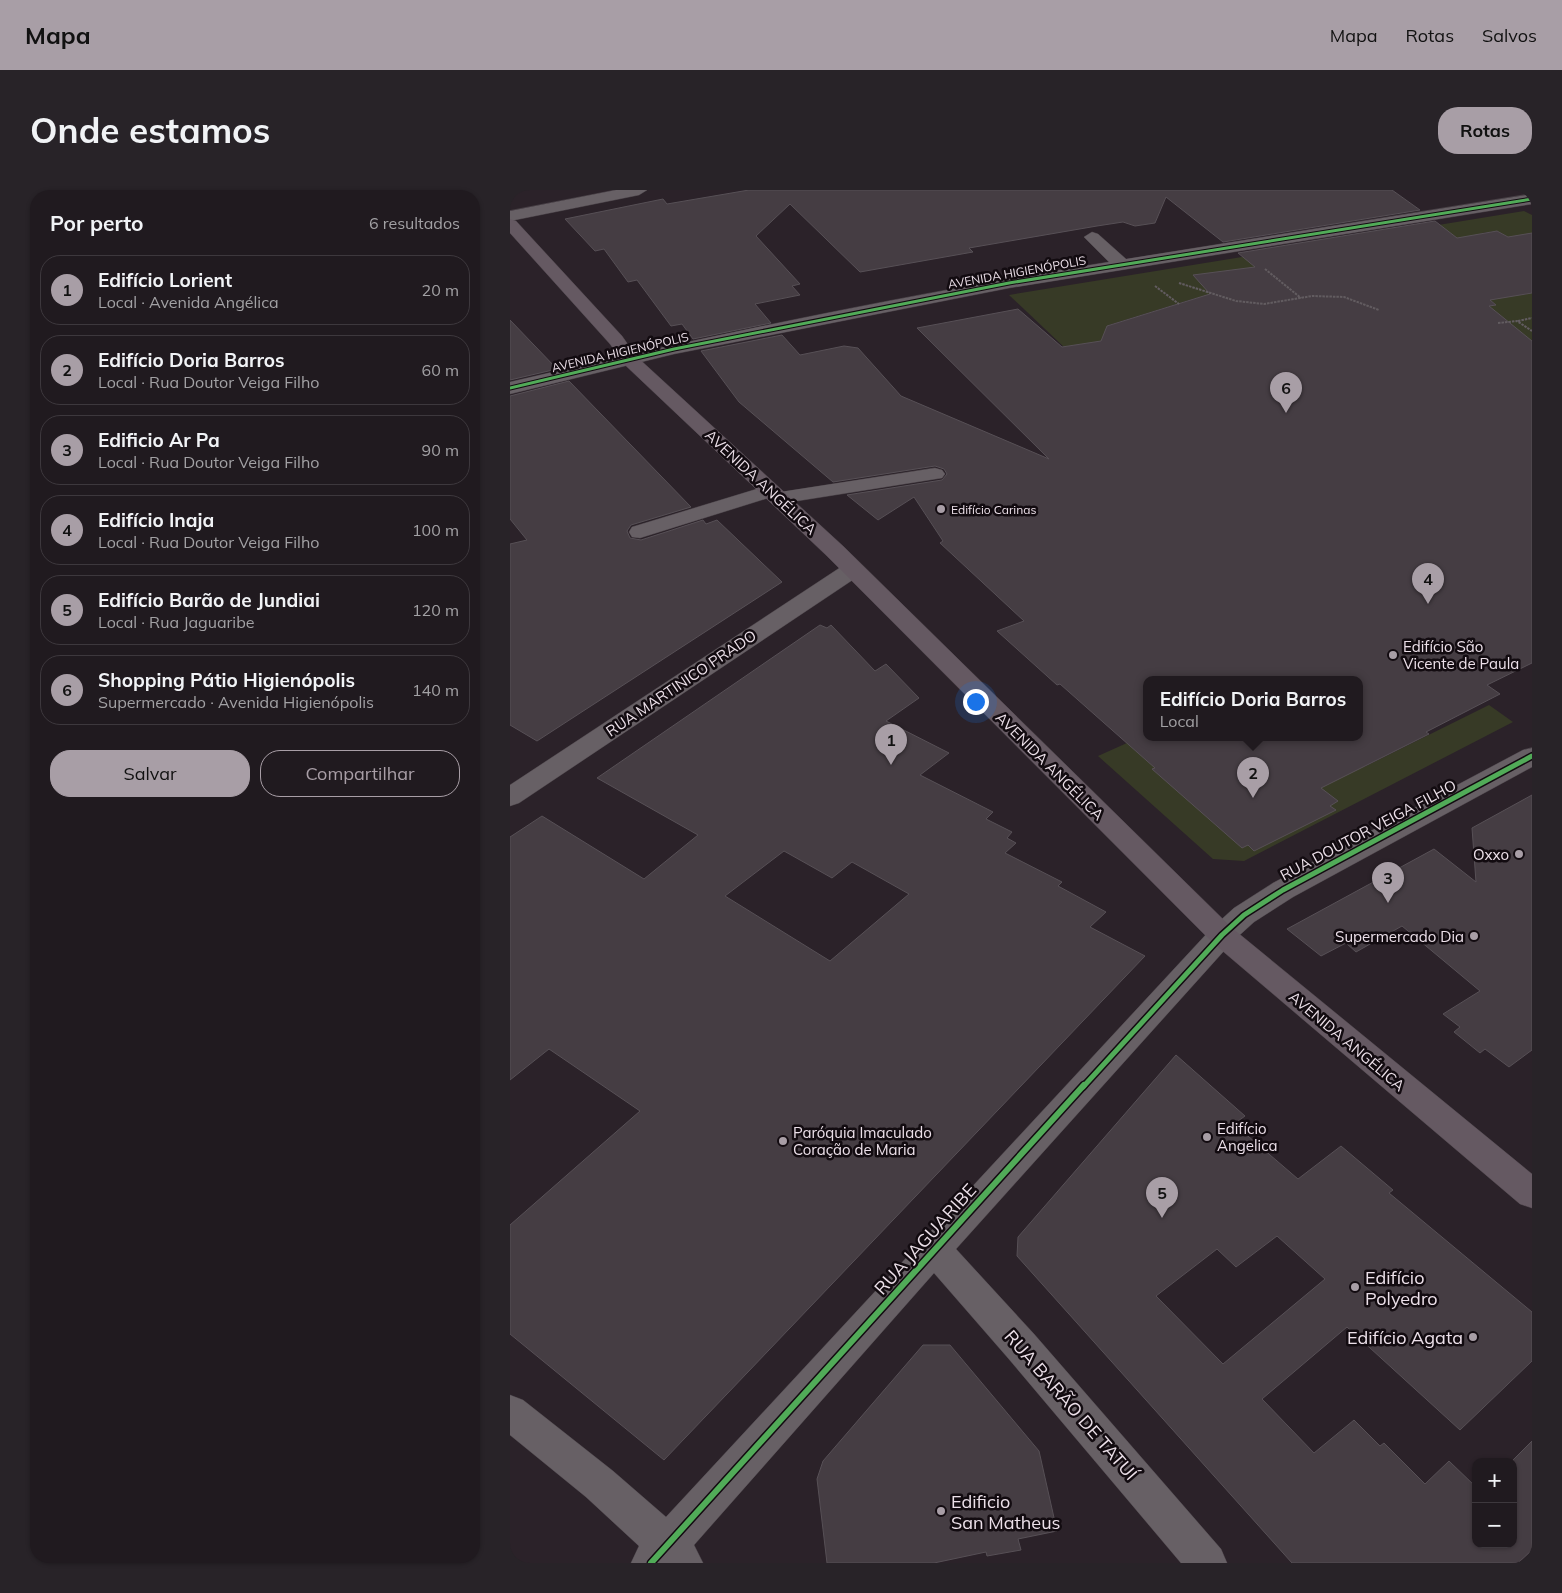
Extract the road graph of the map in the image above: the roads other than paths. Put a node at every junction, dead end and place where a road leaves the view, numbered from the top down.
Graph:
1 (639, 190) edge
2 (1518, 190) edge
3 (1532, 198) edge
4 (510, 216) edge
5 (510, 224) edge
6 (1092, 237) dead end
7 (1084, 255) dead end
8 (1121, 264) junction
9 (1154, 265) junction
10 (1099, 268) junction
11 (1031, 279) junction
12 (630, 360) junction
13 (510, 388) edge
14 (935, 474) dead end
15 (774, 494) junction
16 (640, 532) dead end
17 (852, 570) junction
18 (1532, 756) edge
19 (510, 797) edge
20 (1222, 935) junction
21 (1532, 1194) edge
22 (934, 1249) junction
23 (510, 1412) edge
24 (667, 1557) edge
25 (1207, 1563) edge

1 - 4 street
2 - 3 street
3 - 9 street, AVENIDA HIGIENÓPOLIS
5 - 12 main road, AVENIDA ANGÉLICA
6 - 8 street
7 - 10 street
8 - 9 street, AVENIDA HIGIENÓPOLIS
8 - 10 street, AVENIDA HIGIENÓPOLIS
9 - 11 street
10 - 11 street, AVENIDA HIGIENÓPOLIS
11 - 12 street, AVENIDA HIGIENÓPOLIS
12 - 13 street, AVENIDA HIGIENÓPOLIS
12 - 15 main road, AVENIDA ANGÉLICA
14 - 15 street
15 - 16 street
15 - 17 main road, AVENIDA ANGÉLICA
17 - 19 street, RUA MARTINICO PRADO
17 - 20 main road, AVENIDA ANGÉLICA
18 - 20 street, RUA DOUTOR VEIGA FILHO
20 - 21 main road, AVENIDA ANGÉLICA
20 - 22 street, RUA JAGUARIBE
22 - 24 street, RUA JAGUARIBE
22 - 25 street, RUA BARÃO DE TATUÍ
23 - 24 street

